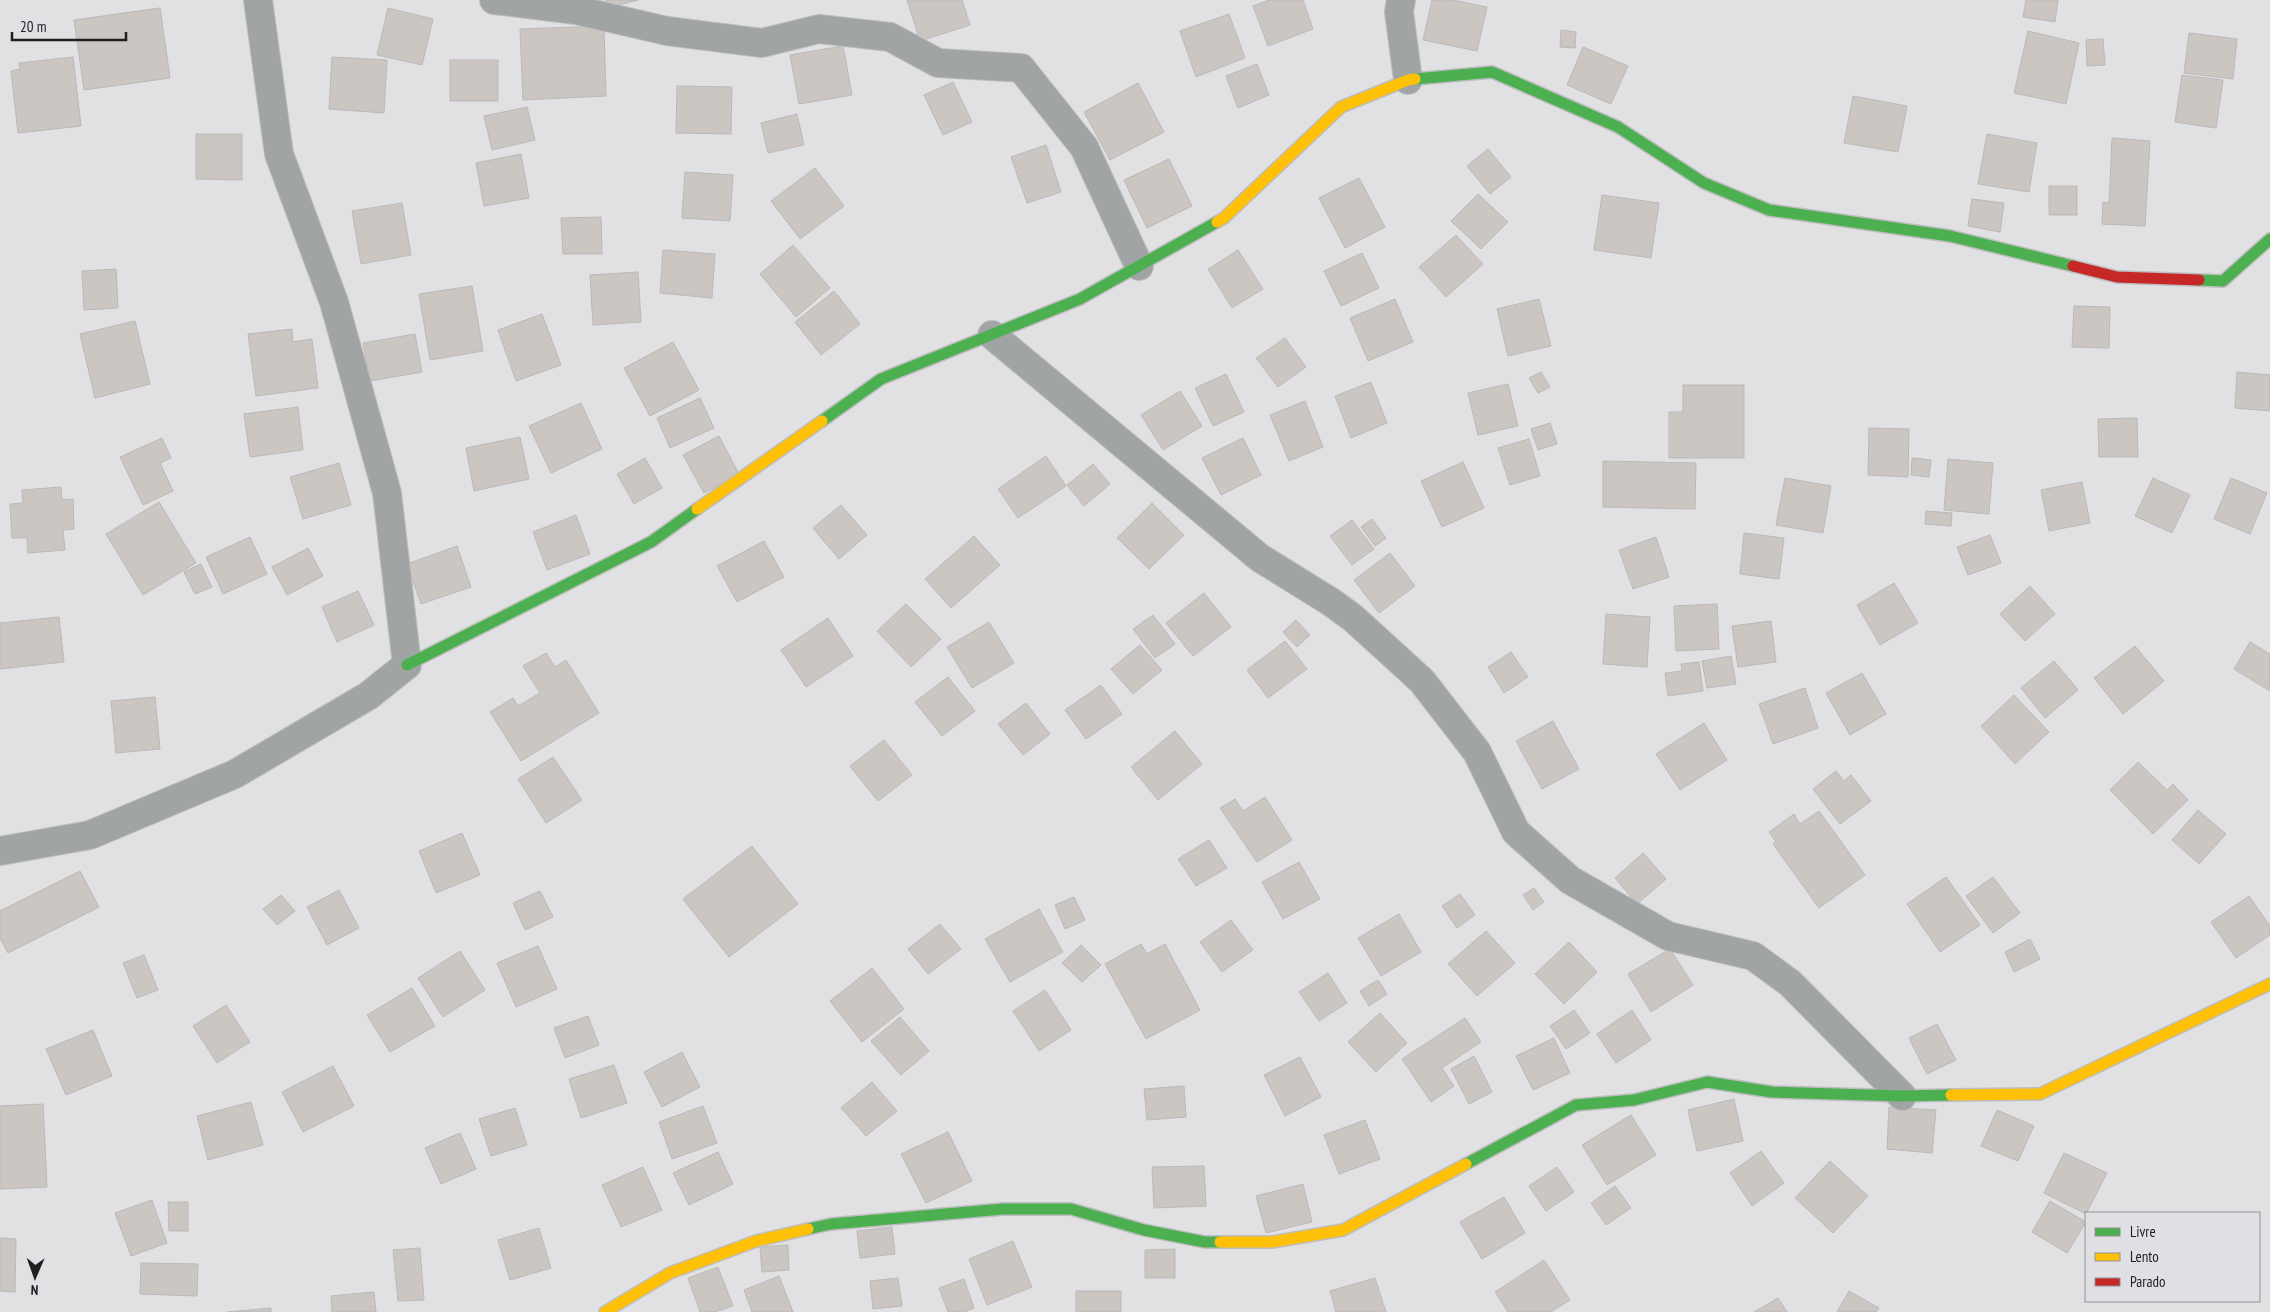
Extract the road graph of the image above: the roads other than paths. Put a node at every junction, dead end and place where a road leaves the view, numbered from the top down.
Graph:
1 (258, 0) edge
2 (494, 0) edge
3 (1401, 0) edge
4 (1408, 80) junction
5 (2270, 239) edge
6 (1139, 266) junction
7 (992, 335) junction
8 (407, 665) junction
9 (0, 851) edge
10 (2270, 984) edge
11 (1902, 1096) junction
12 (605, 1312) edge

1 - 8 street
2 - 6 street
3 - 4 street
4 - 5 street
4 - 6 street
6 - 7 street
7 - 8 street
7 - 11 street
8 - 9 street
10 - 11 street
11 - 12 street

